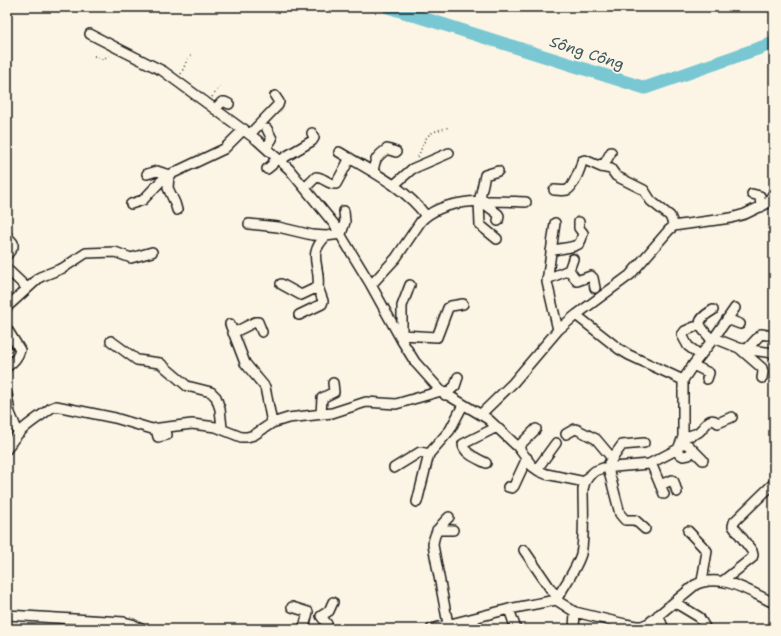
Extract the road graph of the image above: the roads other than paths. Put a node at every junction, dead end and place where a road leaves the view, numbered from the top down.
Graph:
1 (90, 34) dead end
2 (275, 96) dead end
3 (229, 104) dead end
4 (215, 109) junction
5 (267, 129) dead end
6 (247, 132) junction
7 (312, 132) dead end
8 (266, 148) junction
9 (339, 152) dead end
10 (396, 152) dead end
11 (611, 152) dead end
12 (449, 153) dead end
13 (350, 158) junction
14 (278, 159) junction
15 (599, 165) junction
16 (267, 169) dead end
17 (498, 171) dead end
18 (373, 172) junction
19 (147, 174) dead end
20 (170, 175) junction
21 (394, 185) junction
22 (305, 188) junction
23 (554, 190) dead end
24 (774, 192) edge
25 (752, 194) dead end
26 (480, 202) junction
27 (526, 202) dead end
28 (131, 204) dead end
29 (761, 207) junction
30 (177, 210) dead end
31 (344, 212) dead end
32 (426, 216) junction
33 (498, 221) dead end
34 (579, 222) dead end
35 (555, 223) dead end
36 (249, 224) dead end
37 (674, 226) junction
38 (341, 234) junction
39 (7, 236) edge
40 (326, 236) junction
41 (497, 239) dead end
42 (551, 251) junction
43 (152, 252) dead end
44 (7, 255) edge
45 (573, 259) dead end
46 (7, 269) edge
47 (570, 270) junction
48 (547, 279) junction
49 (281, 284) dead end
50 (371, 285) junction
51 (410, 286) dead end
52 (318, 287) junction
53 (27, 288) junction
54 (595, 288) dead end
55 (463, 304) dead end
56 (7, 307) edge
57 (735, 308) dead end
58 (713, 310) dead end
59 (300, 315) dead end
60 (576, 315) junction
61 (727, 319) junction
62 (740, 324) dead end
63 (694, 327) dead end
64 (7, 329) edge
65 (558, 330) junction
66 (262, 332) dead end
67 (767, 335) dead end
68 (402, 338) junction
69 (713, 339) junction
70 (111, 341) dead end
71 (743, 349) junction
72 (774, 352) edge
73 (700, 355) junction
74 (693, 365) junction
75 (7, 367) edge
76 (458, 377) dead end
77 (762, 378) dead end
78 (707, 379) dead end
79 (683, 380) junction
80 (333, 383) dead end
81 (443, 393) junction
82 (7, 394) edge
83 (463, 405) junction
84 (321, 414) junction
85 (481, 414) junction
86 (732, 417) dead end
87 (272, 423) junction
88 (497, 427) junction
89 (222, 428) junction
90 (156, 429) junction
91 (536, 429) dead end
92 (566, 434) dead end
93 (167, 435) dead end
94 (12, 436) edge
95 (682, 440) junction
96 (556, 443) dead end
97 (644, 443) dead end
98 (518, 447) junction
99 (7, 449) edge
100 (675, 451) junction
101 (429, 454) junction
102 (689, 455) dead end
103 (527, 458) junction
104 (612, 458) junction
105 (703, 460) dead end
106 (486, 463) dead end
107 (651, 463) junction
108 (394, 468) dead end
109 (607, 468) junction
110 (537, 469) junction
111 (585, 482) junction
112 (774, 483) edge
113 (508, 487) dead end
114 (677, 492) dead end
115 (417, 502) dead end
116 (449, 517) dead end
117 (645, 529) dead end
118 (437, 530) junction
119 (453, 530) dead end
120 (688, 531) dead end
121 (524, 550) dead end
122 (702, 581) junction
123 (723, 581) junction
124 (557, 598) junction
125 (333, 602) dead end
126 (674, 602) junction
127 (774, 603) edge
128 (292, 607) dead end
129 (509, 609) junction
130 (575, 612) junction
131 (7, 615) edge
132 (658, 615) junction
133 (476, 618) junction
134 (87, 624) edge
135 (448, 624) junction
136 (625, 627) edge
137 (141, 629) edge
138 (302, 629) edge
139 (327, 629) edge
140 (431, 629) edge
141 (465, 629) edge
142 (516, 629) edge
143 (574, 629) edge
144 (664, 629) edge
145 (706, 629) edge

1 - 4 street
2 - 6 street
3 - 4 street
4 - 6 street
5 - 8 street
6 - 8 street
6 - 20 street
7 - 14 street
8 - 14 street
9 - 13 street
10 - 18 street
11 - 15 street
12 - 21 street
13 - 18 street
13 - 22 street
14 - 16 street
14 - 22 street
15 - 23 street
15 - 37 street
17 - 26 street
18 - 21 street
19 - 20 street
20 - 28 street
20 - 30 street
21 - 32 street
22 - 38 street
24 - 29 street
25 - 29 street
26 - 27 street
26 - 32 street
26 - 33 street
26 - 41 street
29 - 37 street
31 - 38 street
32 - 50 street
34 - 42 street
35 - 42 street
36 - 40 street
37 - 60 street
38 - 40 street
38 - 50 street
39 - 44 street
40 - 52 street
42 - 48 street
43 - 53 street
45 - 47 street
46 - 53 street
47 - 48 street
47 - 54 street
48 - 65 street
49 - 52 street
50 - 68 street
51 - 68 street
52 - 59 street
53 - 56 street
55 - 68 street
57 - 61 street
58 - 69 street
60 - 65 street
60 - 79 street
61 - 62 street
61 - 69 street
63 - 73 street
64 - 75 street
65 - 85 street
66 - 87 street
67 - 71 street
68 - 81 street
69 - 71 street
69 - 73 street
70 - 89 street
71 - 72 street
71 - 77 street
73 - 74 street
74 - 78 street
74 - 79 street
76 - 81 street
79 - 95 street
80 - 84 street
81 - 83 street
81 - 84 street
82 - 94 street
83 - 85 street
83 - 101 street
84 - 87 street
85 - 88 street
86 - 95 street
87 - 89 street
88 - 98 street
88 - 106 street
89 - 90 street
90 - 93 street
90 - 94 street
91 - 98 street
92 - 104 street
94 - 99 street
95 - 100 street
95 - 105 street
96 - 110 street
97 - 104 street
98 - 103 street
100 - 102 street
100 - 107 street
101 - 108 street
101 - 115 street
103 - 110 street
103 - 113 street
104 - 109 street
107 - 109 street
107 - 114 street
109 - 111 street
109 - 117 street
110 - 111 street
111 - 124 street
112 - 123 street
116 - 118 street
118 - 119 street
118 - 135 street
120 - 122 street
121 - 124 street
122 - 123 street
122 - 126 street
123 - 127 street
124 - 129 street
124 - 130 street
125 - 139 street
126 - 132 street
126 - 145 street
128 - 138 street
129 - 133 street
129 - 142 street
130 - 136 street
130 - 143 street
131 - 134 street
132 - 136 street
132 - 144 street
133 - 135 street
133 - 141 street
134 - 137 street
135 - 140 street

